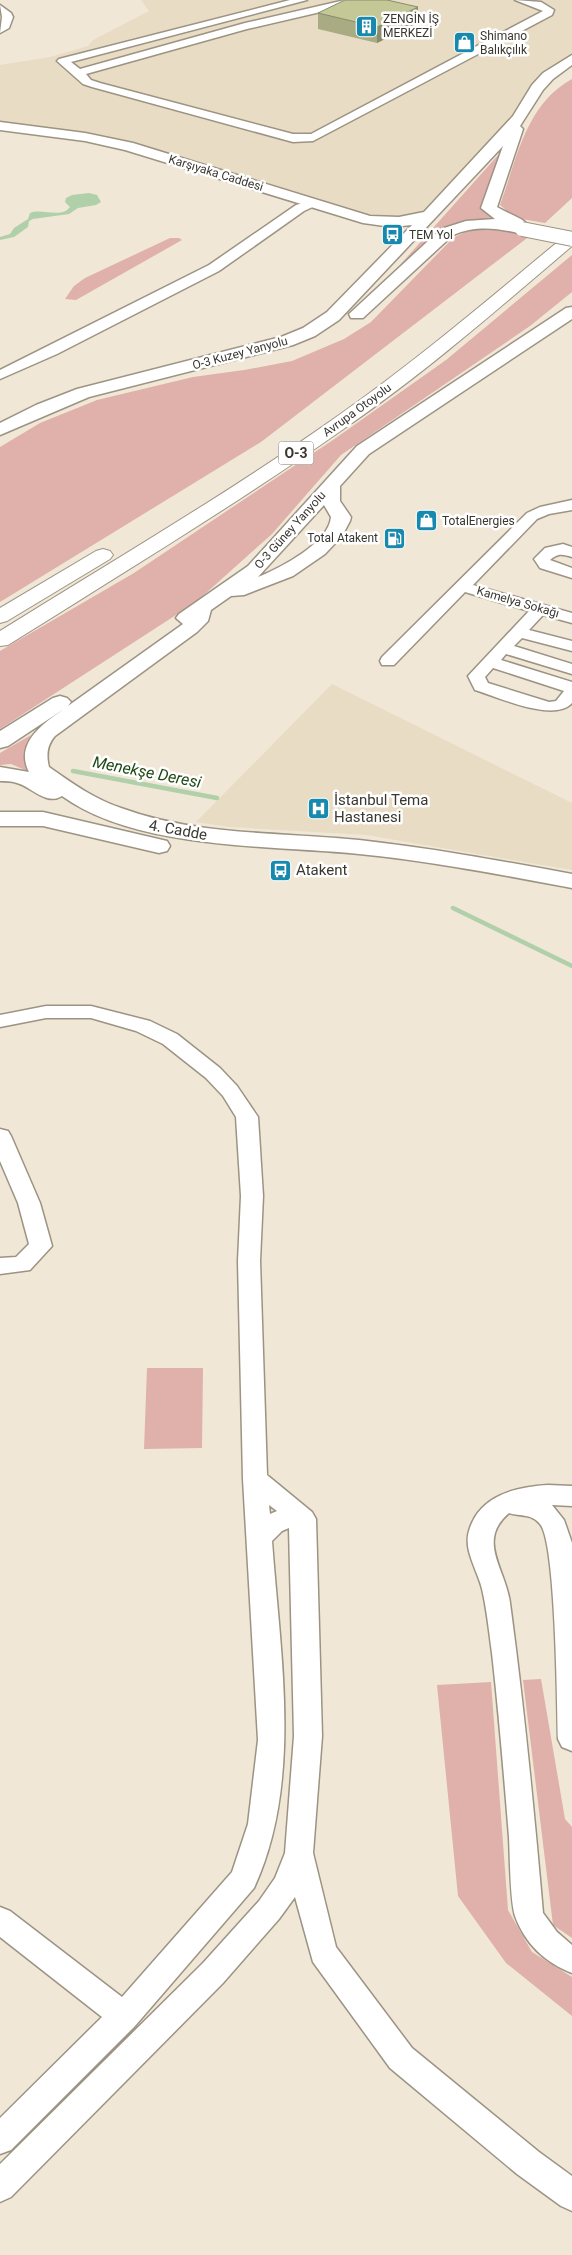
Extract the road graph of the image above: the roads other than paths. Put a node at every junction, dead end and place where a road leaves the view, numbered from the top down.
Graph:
1 (302, 0) edge
2 (359, 0) edge
3 (520, 0) edge
4 (0, 8) edge
5 (228, 19) junction
6 (245, 26) junction
7 (0, 30) edge
8 (572, 60) edge
9 (572, 70) edge
10 (78, 72) junction
11 (528, 103) junction
12 (519, 118) junction
13 (2, 130) edge
14 (306, 206) junction
15 (430, 215) junction
16 (571, 225) edge
17 (525, 226) junction
18 (572, 238) edge
19 (372, 277) junction
20 (572, 303) edge
21 (572, 312) edge
22 (524, 344) junction
23 (0, 375) edge
24 (126, 383) junction
25 (359, 386) dead end
26 (320, 415) dead end
27 (0, 430) edge
28 (331, 484) junction
29 (191, 500) dead end
30 (572, 506) edge
31 (119, 545) dead end
32 (572, 552) edge
33 (572, 573) edge
34 (464, 587) junction
35 (209, 603) junction
36 (540, 609) junction
37 (0, 617) edge
38 (572, 618) edge
39 (519, 632) junction
40 (0, 640) edge
41 (572, 646) edge
42 (503, 648) junction
43 (388, 661) dead end
44 (490, 662) junction
45 (572, 669) edge
46 (572, 688) edge
47 (572, 693) edge
48 (0, 741) edge
49 (0, 774) edge
50 (0, 808) edge
51 (114, 815) junction
52 (0, 819) edge
53 (43, 819) junction
54 (572, 881) edge
55 (572, 898) edge
56 (0, 1021) edge
57 (0, 1136) edge
58 (0, 1266) edge
59 (255, 1479) junction
60 (572, 1496) edge
61 (501, 1506) junction
62 (303, 1519) junction
63 (260, 1538) junction
64 (568, 1567) edge
65 (572, 1739) edge
66 (299, 1853) junction
67 (0, 1920) edge
68 (572, 1960) edge
69 (124, 2016) junction
70 (0, 2139) edge
71 (0, 2186) edge
72 (572, 2195) edge

1 - 5 street
2 - 6 street
3 - 10 street
4 - 7 street
5 - 6 street
5 - 10 street
6 - 10 street
8 - 11 main road
9 - 11 main road
11 - 12 main road
12 - 15 main road, O-3 Kuzey Yanyolu
12 - 17 main road
13 - 14 main road, Karşıyaka Caddesi
14 - 15 main road, Karşıyaka Caddesi
14 - 19 main road, Karşıyaka Caddesi
14 - 23 street
15 - 19 main road, O-3 Kuzey Yanyolu
16 - 17 main road
16 - 25 highway, Avrupa Otoyolu
17 - 18 main road, bridge
17 - 24 main road
18 - 40 highway, Avrupa Otoyolu / O-3
19 - 24 main road, O-3 Kuzey Yanyolu
20 - 22 main road
21 - 22 main road, O-3 Güney Yanyolu
22 - 28 main road, O-3 Güney Yanyolu
24 - 27 main road, O-3 Kuzey Yanyolu
26 - 29 highway, Avrupa Otoyolu / O-3
28 - 35 main road, O-3 Güney Yanyolu
28 - 35 main road
30 - 34 street
31 - 37 highway
32 - 33 street
34 - 36 street, Kamelya Sokağı
34 - 43 street
35 - 48 main road, O-3 Güney Yanyolu
35 - 51 main road, 4. Cadde
36 - 38 street, Kamelya Sokağı
36 - 39 street
39 - 41 street
39 - 42 street
42 - 44 street
42 - 45 street
44 - 46 street
44 - 47 street
49 - 51 main road
50 - 53 main road
51 - 54 main road, 4. Cadde
52 - 53 main road, 4. Cadde
53 - 55 main road, 4. Cadde
56 - 59 street
57 - 58 street
59 - 62 street
59 - 63 street
60 - 61 street
61 - 64 street
61 - 68 street
62 - 63 street
62 - 66 street
63 - 69 street
64 - 65 street
66 - 71 street
66 - 72 street
67 - 69 street
69 - 70 street

